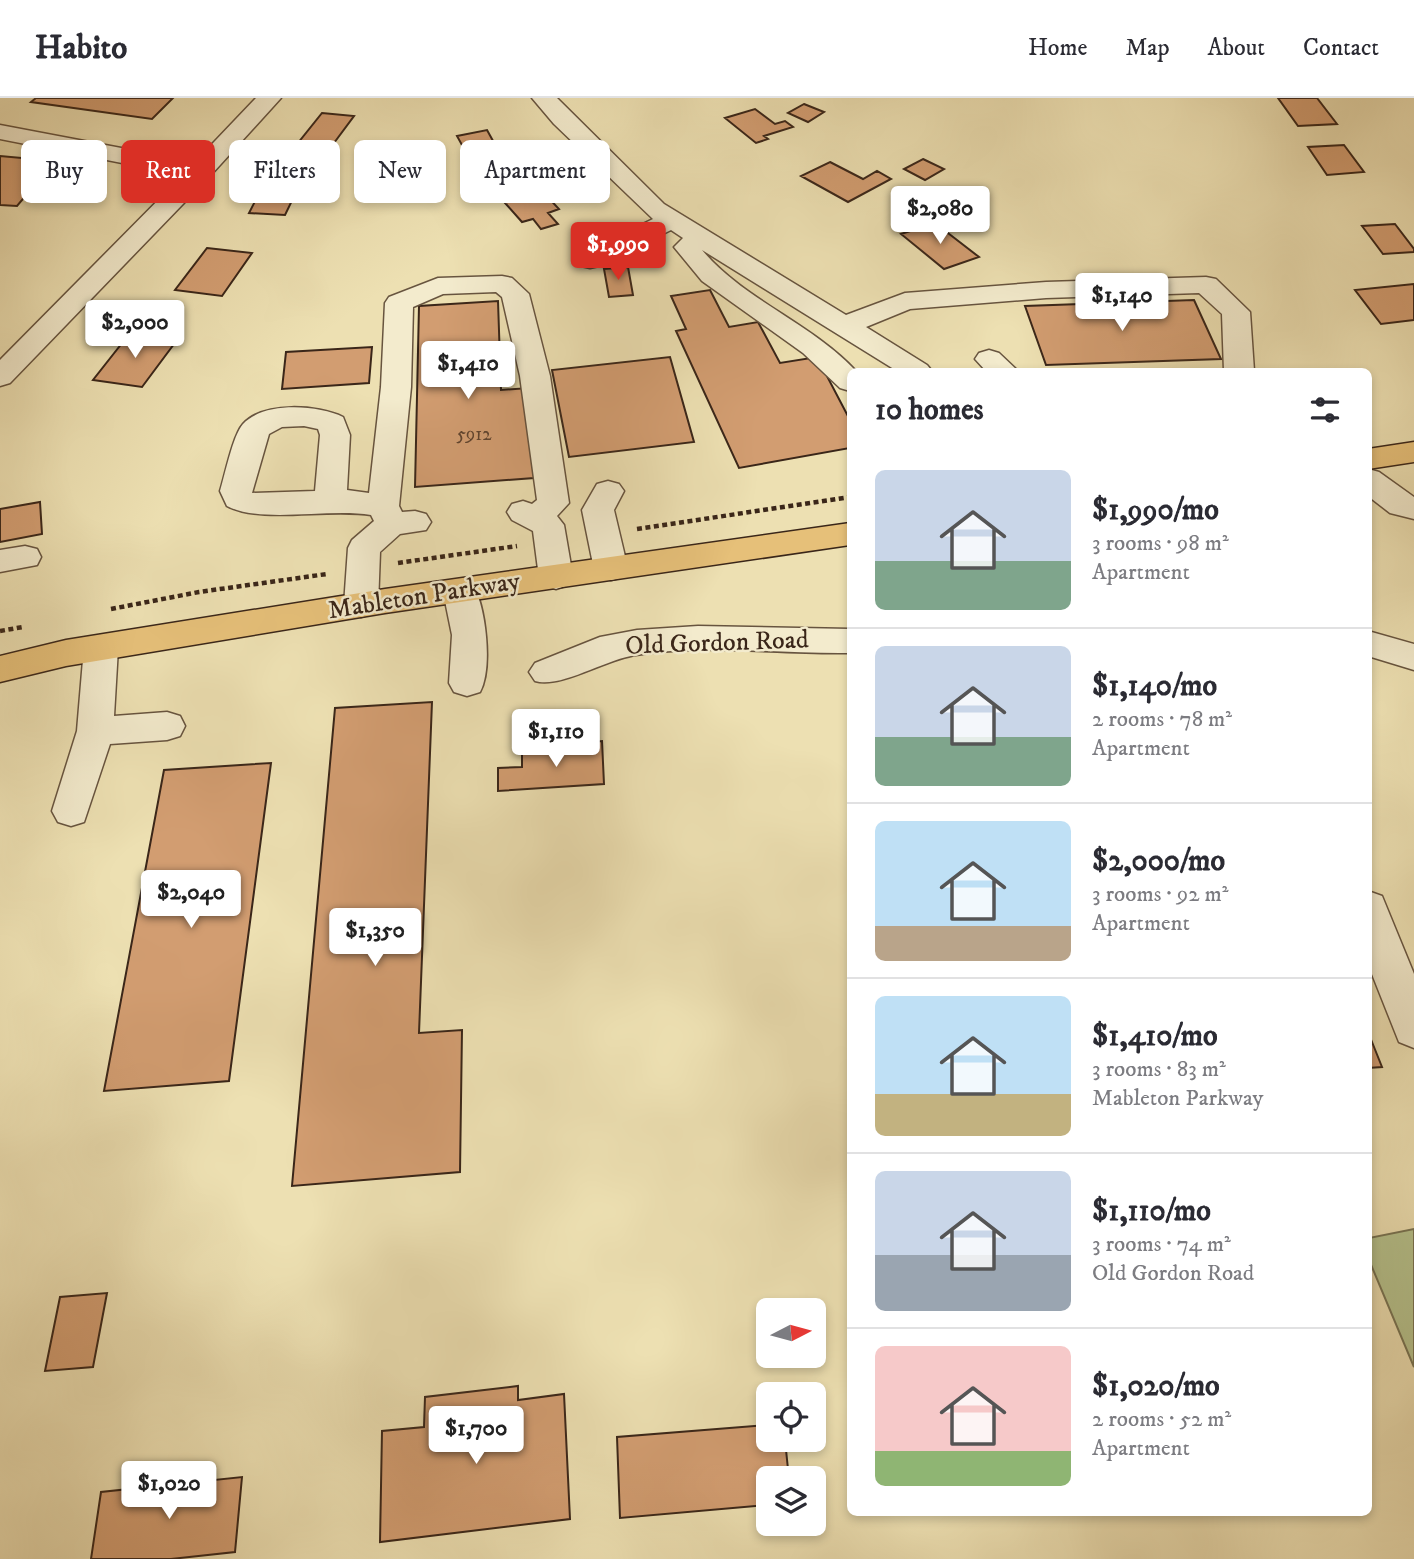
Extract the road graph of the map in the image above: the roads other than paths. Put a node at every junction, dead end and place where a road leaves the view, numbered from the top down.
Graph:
1 (269, 98) edge
2 (544, 98) edge
3 (0, 132) edge
4 (121, 156) edge
5 (215, 157) edge
6 (171, 203) edge
7 (672, 220) junction
8 (701, 237) junction
9 (590, 260) dead end
10 (844, 326) junction
11 (912, 368) edge
12 (1239, 368) edge
13 (0, 377) edge
14 (847, 378) edge
15 (1414, 452) edge
16 (1372, 457) edge
17 (1372, 482) edge
18 (608, 491) dead end
19 (330, 500) dead end
20 (1414, 508) edge
21 (396, 517) junction
22 (847, 534) edge
23 (611, 569) junction
24 (555, 577) junction
25 (460, 591) junction
26 (361, 605) junction
27 (847, 641) edge
28 (1372, 644) edge
29 (101, 648) junction
30 (1414, 657) edge
31 (0, 669) edge
32 (547, 672) dead end
33 (467, 683) dead end
34 (167, 726) dead end
35 (95, 731) junction
36 (71, 811) dead end
37 (1372, 919) edge
38 (1414, 1029) edge

1 - 5 street
2 - 7 street
3 - 4 street
6 - 13 street
7 - 8 street
7 - 9 street
8 - 10 street
8 - 14 street
10 - 11 street
10 - 12 street
15 - 16 main road
17 - 20 street
18 - 23 street
19 - 21 street
21 - 24 street
21 - 26 street
22 - 23 main road, Mableton Parkway
23 - 24 main road, Mableton Parkway
24 - 25 main road, Mableton Parkway
25 - 26 main road, Mableton Parkway
25 - 33 street
26 - 29 main road, Mableton Parkway
27 - 32 street, Old Gordon Road
28 - 30 street
29 - 31 main road, Mableton Parkway
29 - 35 street
34 - 35 street
35 - 36 street
37 - 38 street

